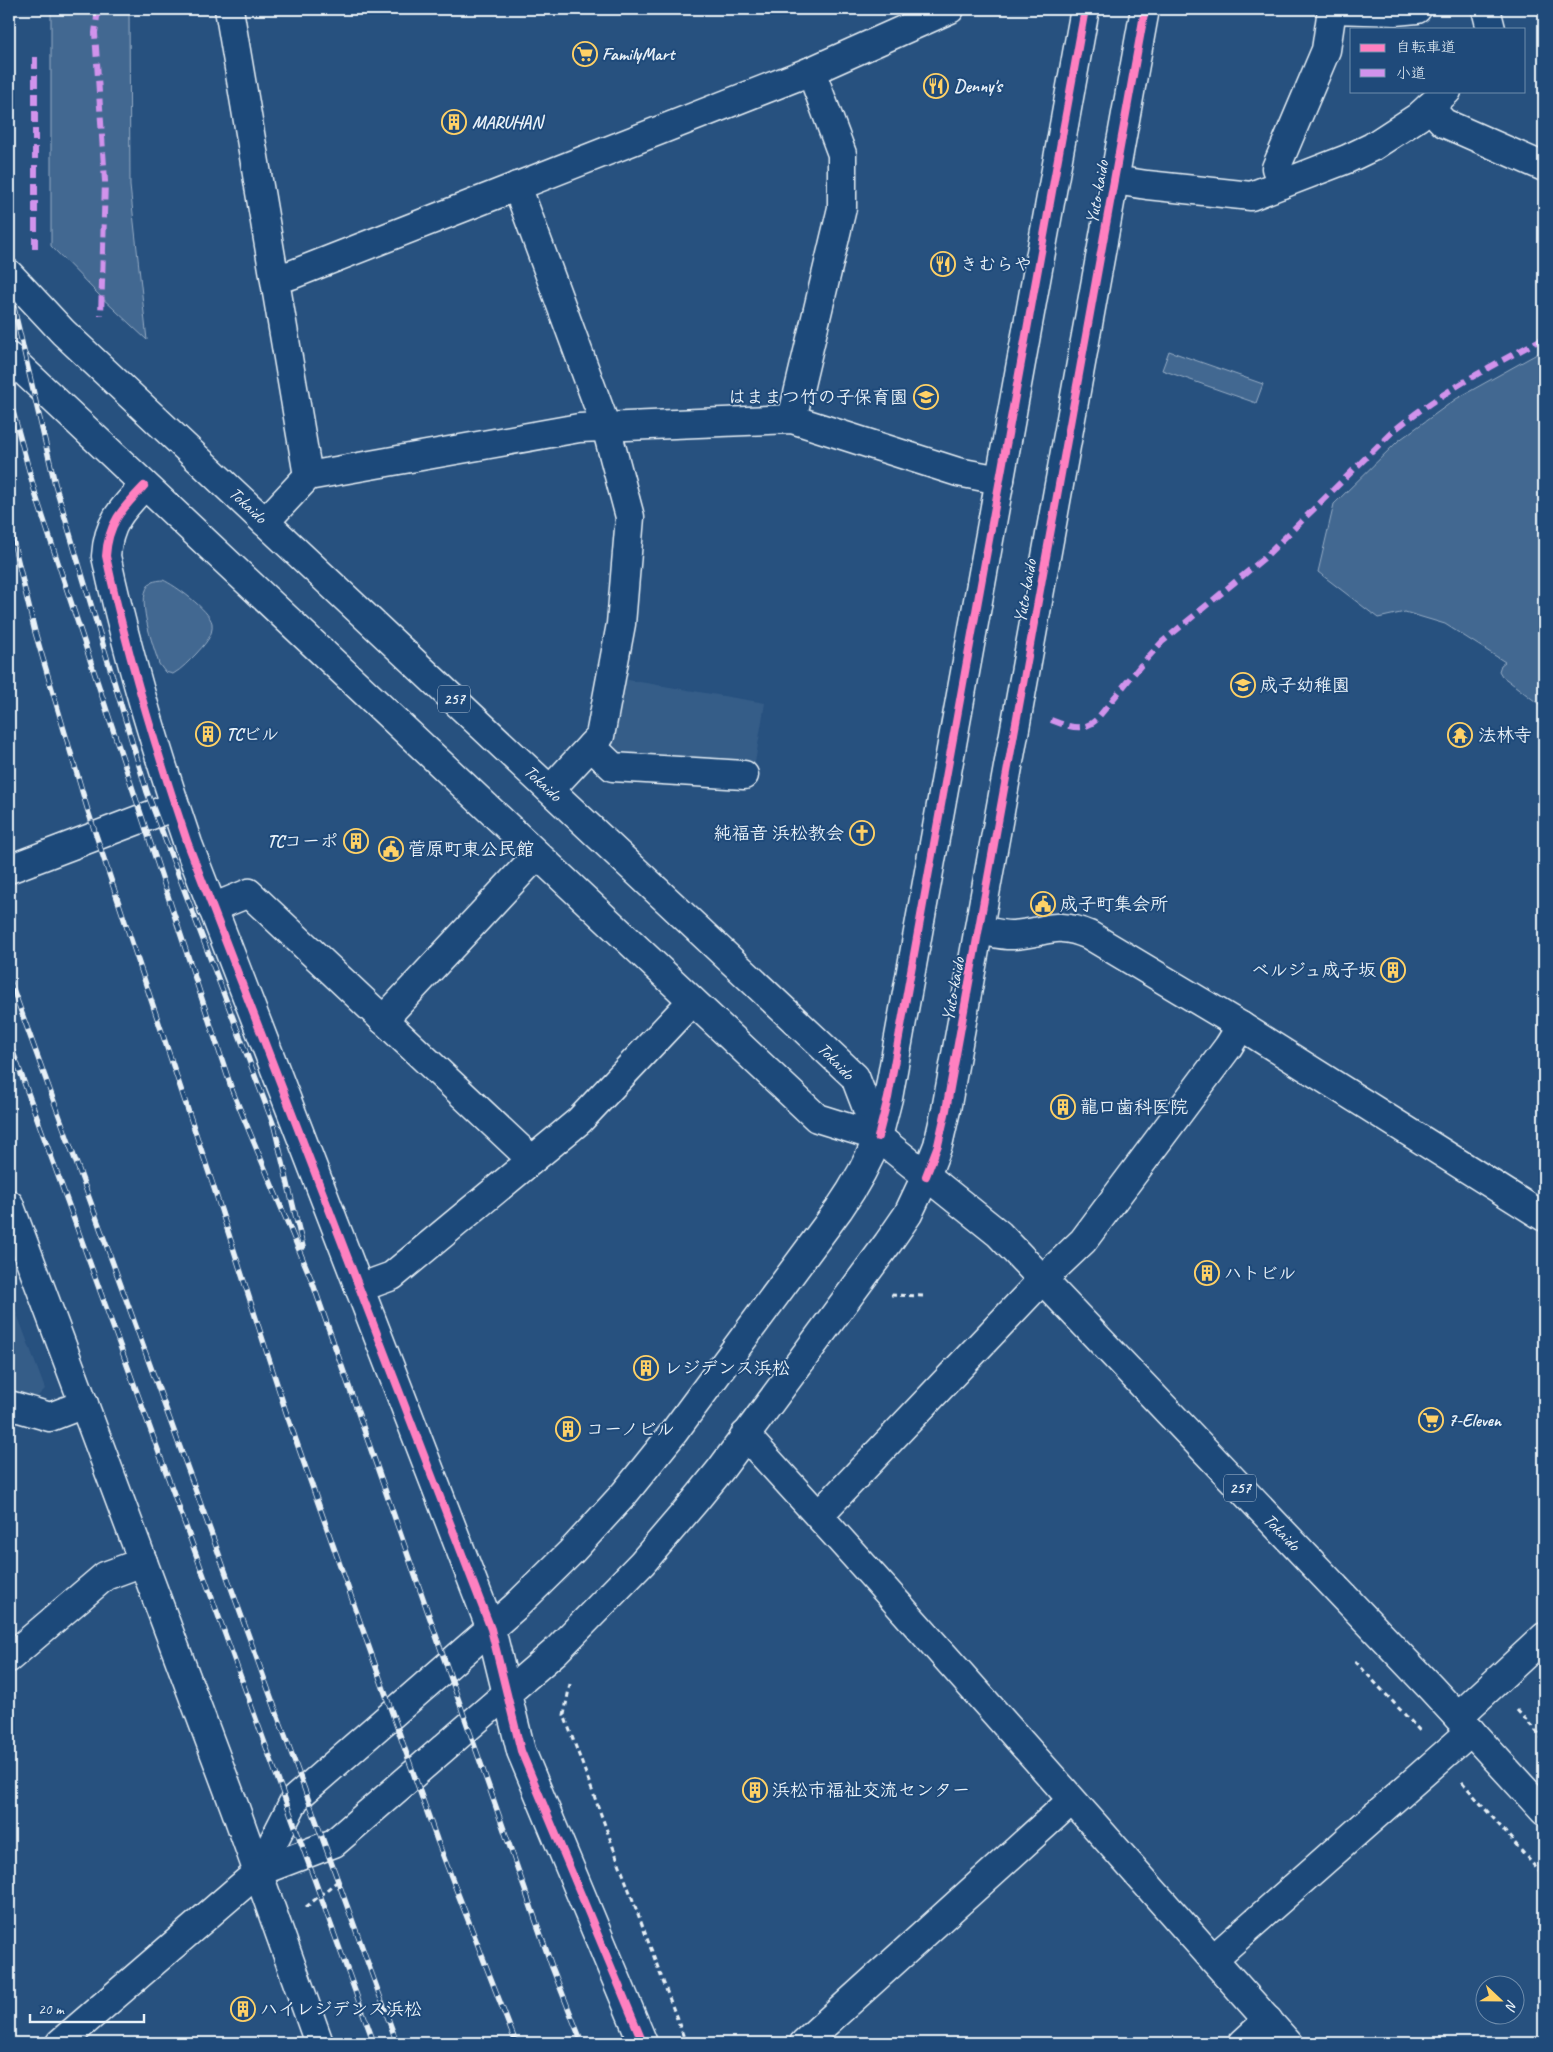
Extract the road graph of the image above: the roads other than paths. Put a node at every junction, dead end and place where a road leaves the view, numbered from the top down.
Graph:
1 (229, 9) edge
2 (950, 9) edge
3 (1085, 9) edge
4 (1145, 9) edge
5 (1342, 9) edge
6 (1417, 9) edge
7 (1486, 9) edge
8 (1491, 28) edge
9 (811, 71) junction
10 (1438, 99) edge
11 (1544, 168) edge
12 (1114, 180) junction
13 (1282, 184) junction
14 (517, 186) junction
15 (9, 274) edge
16 (275, 277) junction
17 (9, 357) edge
18 (792, 419) junction
19 (606, 427) junction
20 (308, 476) junction
21 (1000, 480) junction
22 (144, 486) junction
23 (266, 522) junction
24 (591, 746) junction
25 (744, 775) dead end
26 (550, 790) junction
27 (175, 806) junction
28 (537, 855) junction
29 (9, 869) edge
30 (212, 908) junction
31 (979, 930) junction
32 (692, 1001) junction
33 (383, 1020) junction
34 (1241, 1026) junction
35 (878, 1137) junction
36 (532, 1160) junction
37 (926, 1176) junction
38 (9, 1204) edge
39 (1544, 1217) edge
40 (1042, 1280) junction
41 (359, 1288) junction
42 (84, 1404) junction
43 (9, 1405) edge
44 (745, 1435) junction
45 (819, 1515) junction
46 (143, 1562) junction
47 (491, 1629) junction
48 (1544, 1637) edge
49 (9, 1658) edge
50 (507, 1694) junction
51 (1464, 1724) junction
52 (1071, 1801) junction
53 (1544, 1811) edge
54 (258, 1872) junction
55 (1213, 1959) junction
56 (1268, 2020) junction
57 (60, 2043) edge
58 (319, 2043) edge
59 (643, 2043) edge
60 (804, 2043) edge
61 (1243, 2043) edge
62 (1288, 2043) edge

1 - 16 main road
2 - 9 main road
3 - 21 main road
4 - 12 main road, Yuto-kaido
5 - 6 main road
5 - 13 main road
7 - 8 main road
9 - 14 main road
9 - 18 main road
10 - 11 main road
10 - 13 main road
12 - 13 main road
12 - 31 main road, Yuto-kaido
14 - 16 main road
14 - 19 main road
15 - 23 main road, Tokaido / 257
16 - 20 main road
17 - 22 main road, 257
18 - 19 main road
18 - 21 main road
19 - 20 main road
19 - 24 main road
20 - 23 main road
21 - 35 main road
22 - 27 main road
22 - 28 main road, 257
23 - 26 main road, Tokaido / 257
24 - 25 main road
24 - 26 main road
26 - 35 main road, Tokaido / 257
27 - 29 main road
27 - 30 main road
28 - 32 main road, 257
28 - 33 main road
30 - 33 main road
30 - 41 main road
31 - 34 main road
31 - 37 main road, Yuto-kaido
32 - 35 main road, 257
32 - 36 main road
33 - 36 main road
34 - 39 main road
34 - 40 main road
35 - 37 main road, 257
35 - 47 main road
36 - 41 main road
37 - 40 main road, Tokaido / 257
37 - 44 main road, Yuto-kaido
38 - 42 main road
40 - 45 main road
40 - 51 main road, Tokaido / 257
41 - 47 main road
42 - 43 main road
42 - 46 main road
44 - 45 main road
44 - 50 main road, Yuto-kaido
45 - 52 main road
46 - 49 main road
46 - 54 main road
47 - 50 main road
47 - 54 main road
48 - 51 main road
50 - 54 main road, Yuto-kaido
50 - 59 main road
51 - 53 main road, Tokaido / 257
51 - 55 main road
52 - 55 main road
52 - 60 main road
54 - 57 main road
54 - 58 main road
55 - 56 main road
56 - 61 main road
56 - 62 main road

